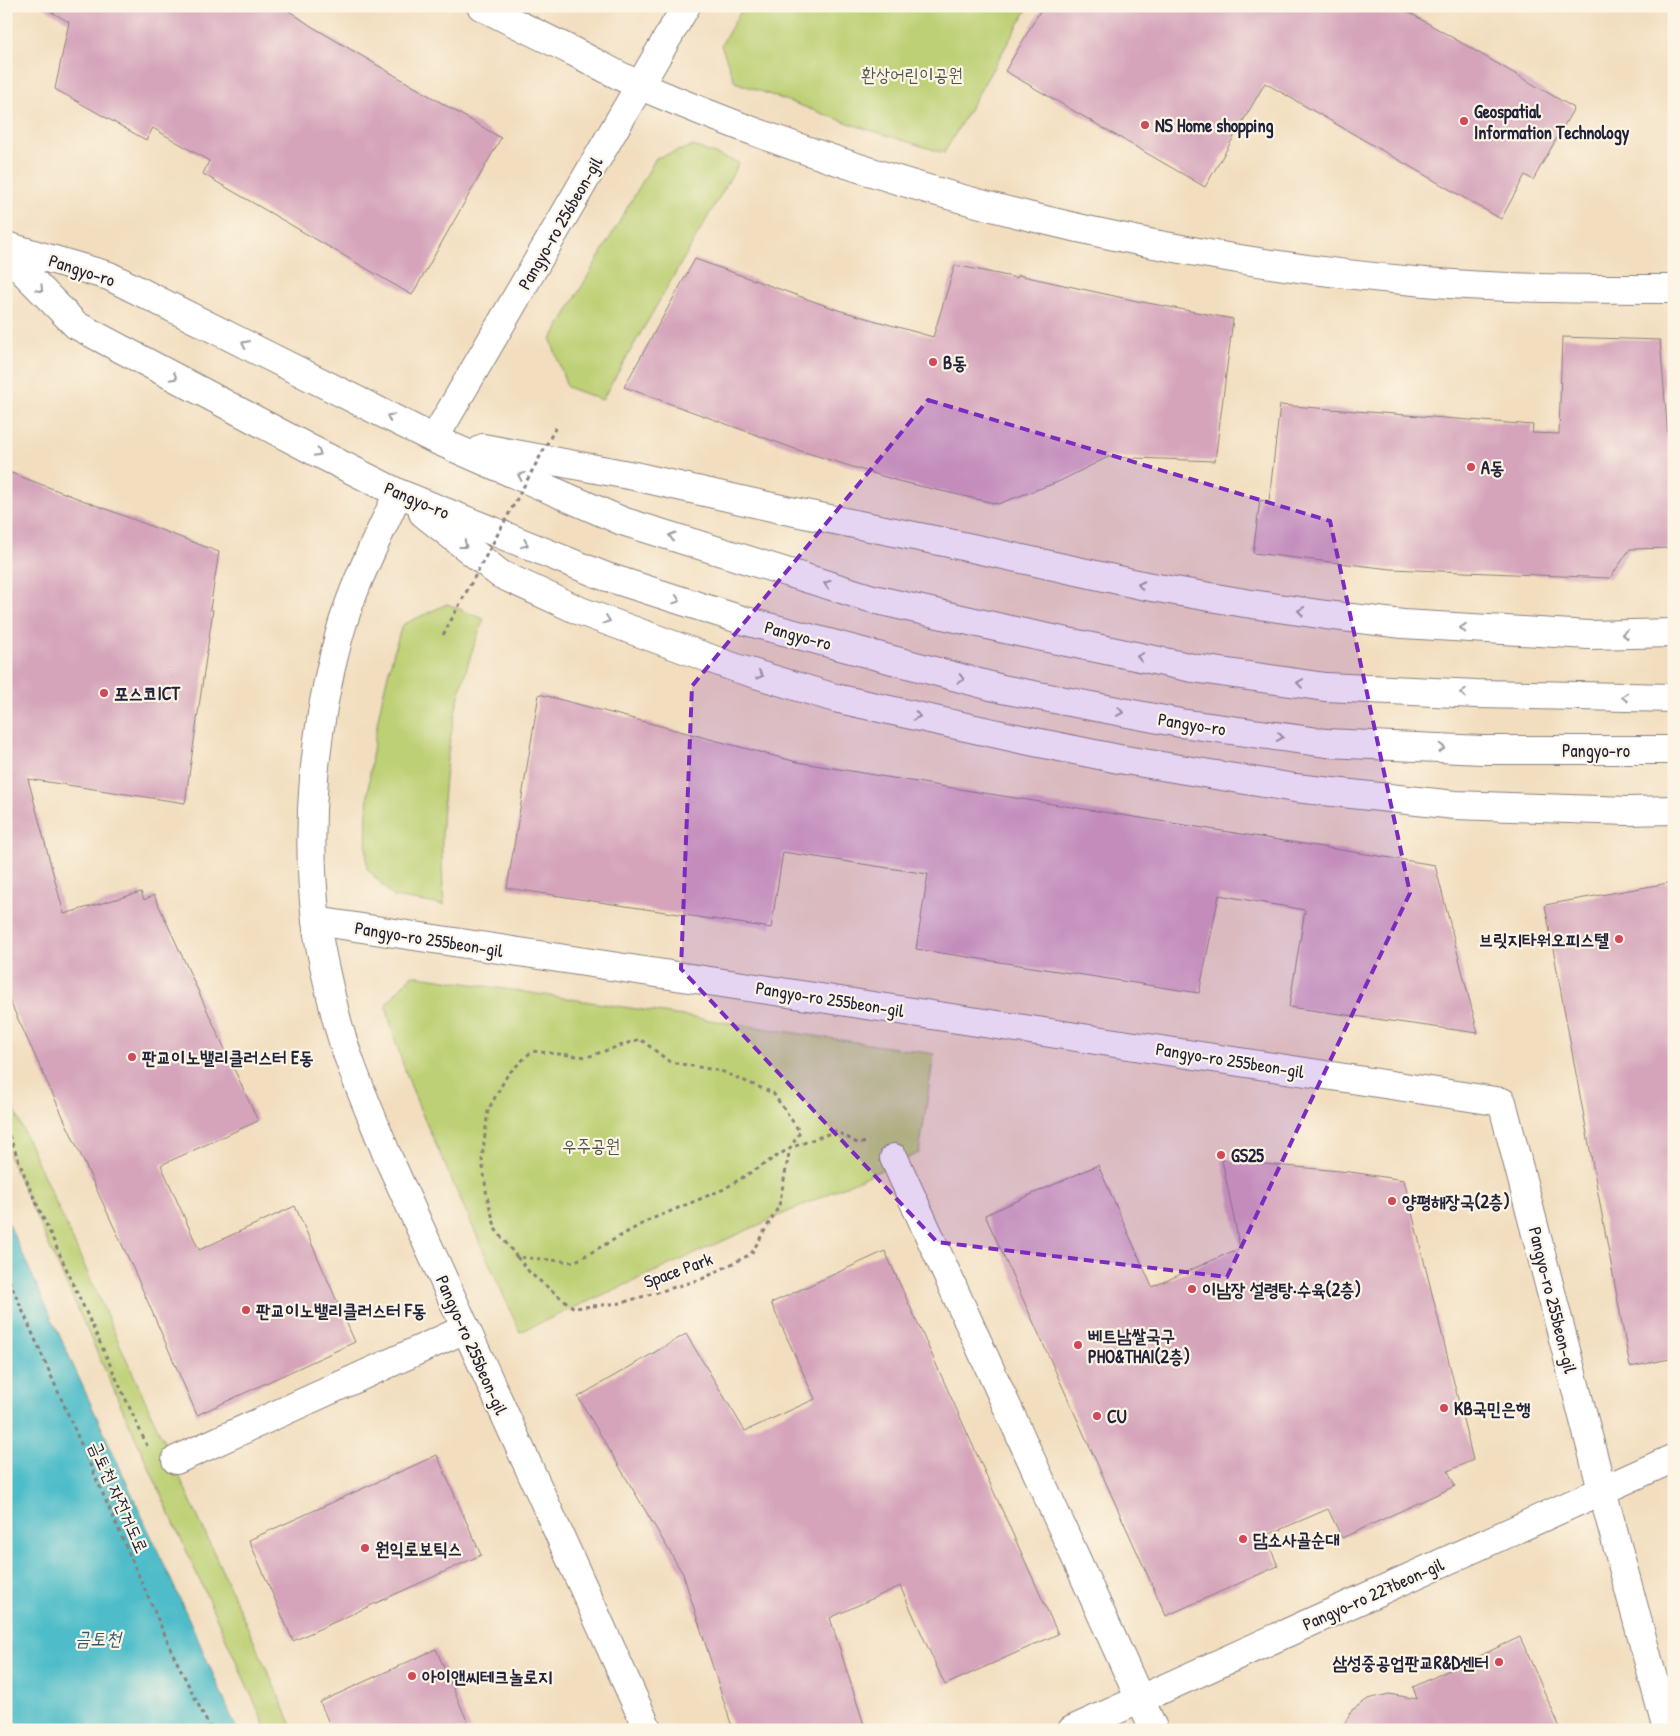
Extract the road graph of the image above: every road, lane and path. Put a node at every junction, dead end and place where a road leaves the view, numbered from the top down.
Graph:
1 (481, 6) edge
2 (686, 6) edge
3 (640, 86) junction
4 (6, 246) edge
5 (6, 254) edge
6 (1674, 289) edge
7 (556, 427) dead end
8 (434, 439) junction
9 (398, 493) junction
10 (1674, 633) edge
11 (443, 635) dead end
12 (1674, 698) edge
13 (1674, 750) edge
14 (1674, 810) edge
15 (316, 922) junction
16 (6, 1128) edge
17 (790, 1148) junction
18 (894, 1158) joint
19 (518, 1257) junction
20 (6, 1274) edge
21 (465, 1329) junction
22 (151, 1453) dead end
23 (1674, 1458) edge
24 (176, 1460) dead end
25 (1602, 1490) junction
26 (1140, 1699) junction
27 (211, 1730) edge
28 (648, 1730) edge
29 (1072, 1730) edge
30 (1154, 1730) edge
31 (1667, 1730) edge

1 - 3 street
2 - 3 street, Pangyo-ro 256beon-gil
3 - 6 street
3 - 8 street, Pangyo-ro 256beon-gil
8 -> 4 street, Pangyo-ro
5 -> 9 street, Pangyo-ro
7 - 11 path, bridge
10 -> 8 street
12 -> 8 street, Pangyo-ro
9 -> 13 street, Pangyo-ro
9 -> 14 street
9 - 15 street, Pangyo-ro 255beon-gil
15 - 21 street, Pangyo-ro 255beon-gil
15 - 25 street, Pangyo-ro 255beon-gil
16 - 22 path
17 - 18 path
17 - 19 path
17 - 19 path, Space Park
17 - 19 path, Space Park
18 - 26 street
20 - 27 path, 금토천 자전거도로
21 - 24 street
21 - 28 street, Pangyo-ro 255beon-gil
23 - 25 street, Pangyo-ro 227beon-gil
25 - 26 street, Pangyo-ro 227beon-gil
25 - 31 street, Pangyo-ro 255beon-gil
26 - 29 street, Pangyo-ro 227beon-gil
26 - 30 street

